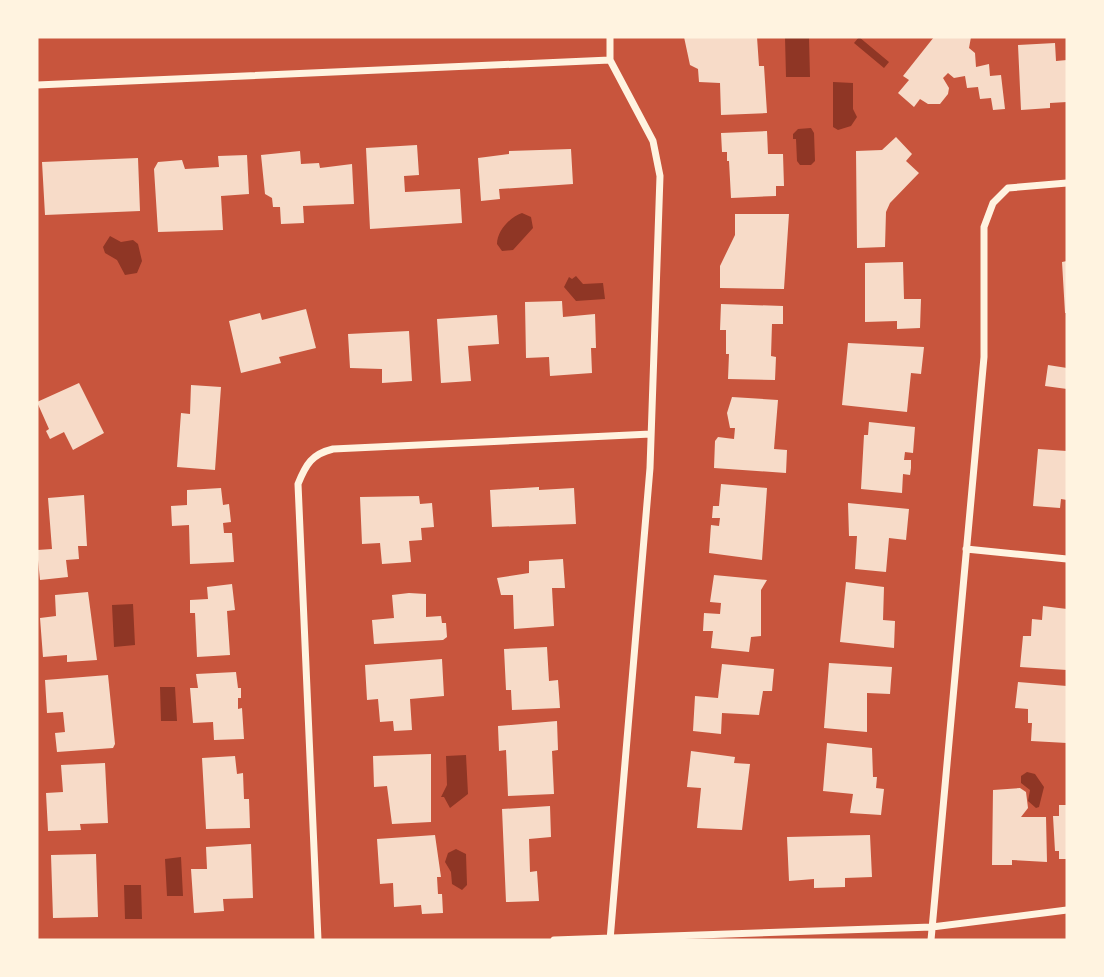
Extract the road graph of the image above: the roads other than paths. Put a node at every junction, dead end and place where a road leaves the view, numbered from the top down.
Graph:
1 (610, 37) edge
2 (610, 60) junction
3 (37, 85) edge
4 (1067, 183) edge
5 (651, 434) junction
6 (966, 550) junction
7 (1067, 559) edge
8 (1067, 910) edge
9 (932, 928) junction
10 (610, 938) edge
11 (318, 940) edge
12 (554, 940) edge
13 (930, 940) edge

1 - 2 street
2 - 3 street
2 - 5 street
4 - 6 street
5 - 10 street
5 - 11 street
6 - 7 street
6 - 9 street
8 - 9 street
9 - 10 street
9 - 13 street
10 - 12 street

